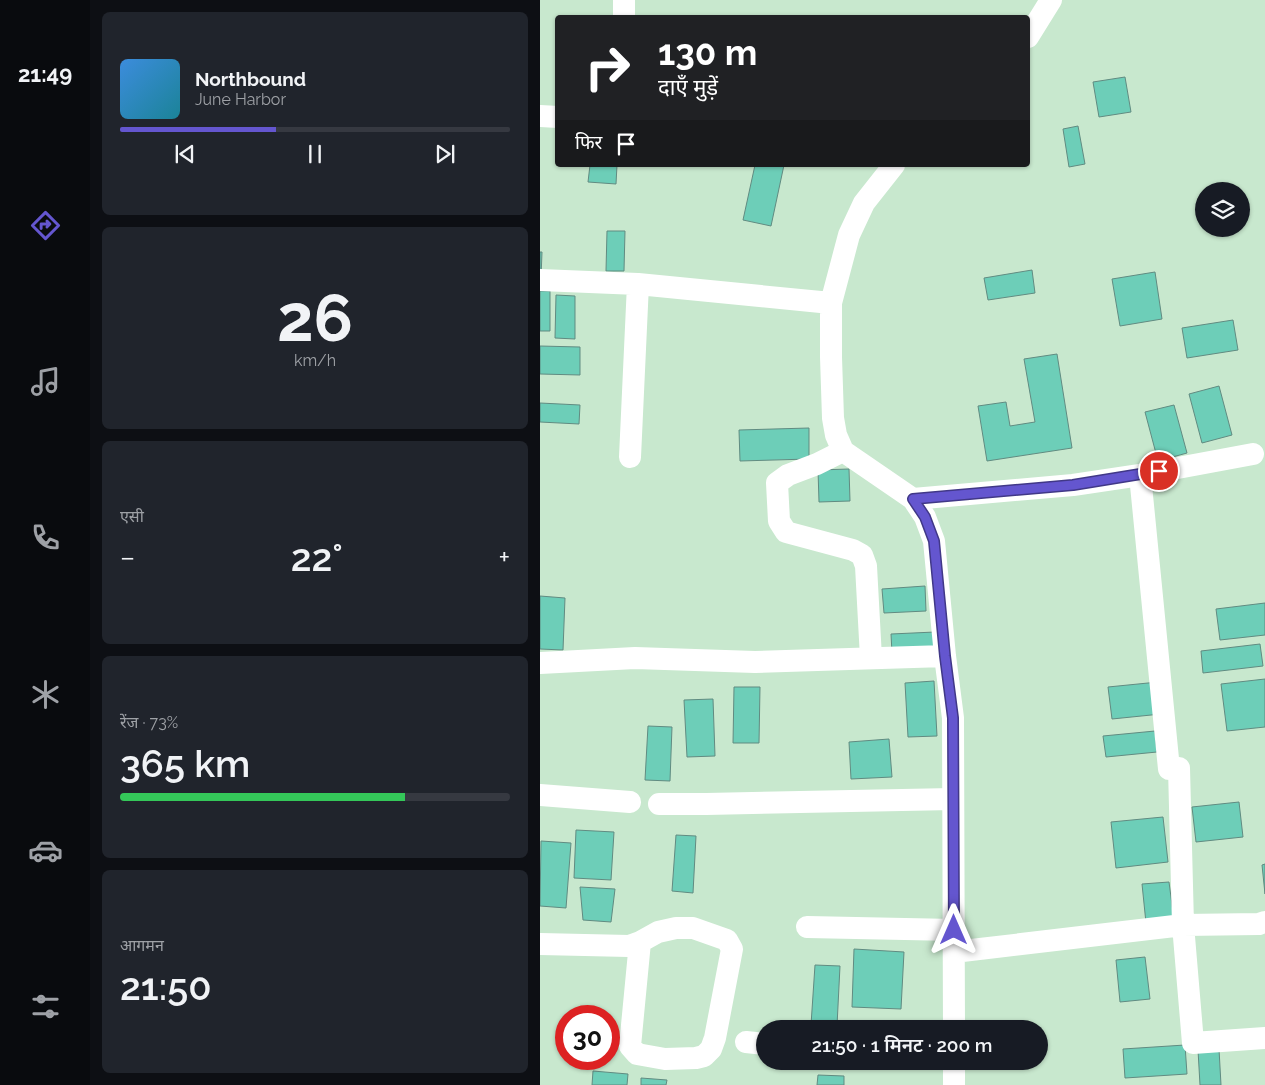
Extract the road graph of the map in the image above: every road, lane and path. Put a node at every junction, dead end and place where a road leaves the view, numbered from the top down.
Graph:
1 (624, 0) edge
2 (1051, 0) edge
3 (624, 15) edge
4 (1030, 34) edge
5 (540, 116) edge
6 (555, 117) edge
7 (892, 167) edge
8 (540, 280) edge
9 (638, 284) junction
10 (831, 303) junction
11 (843, 451) junction
12 (1253, 454) dead end
13 (630, 457) dead end
14 (1140, 475) junction
15 (913, 499) junction
16 (945, 656) junction
17 (871, 658) junction
18 (540, 663) edge
19 (540, 795) edge
20 (953, 799) junction
21 (630, 802) dead end
22 (659, 804) dead end
23 (1265, 922) edge
24 (1183, 925) junction
25 (807, 927) dead end
26 (954, 941) junction
27 (640, 942) junction
28 (540, 944) edge
29 (954, 1020) edge
30 (1265, 1038) edge
31 (954, 1070) edge
32 (954, 1085) edge

1 - 3 street
2 - 4 street
5 - 6 street
7 - 10 street
8 - 9 street
9 - 10 street
9 - 13 street
10 - 11 street
11 - 15 street
11 - 17 street
12 - 14 street
14 - 15 street
14 - 24 street
15 - 16 street
16 - 17 street
16 - 20 street
17 - 18 street
19 - 21 street
20 - 22 street
20 - 26 street
23 - 24 street
24 - 26 street
24 - 30 street
25 - 26 street
26 - 29 street
27 - 27 street
27 - 28 street
31 - 32 street

